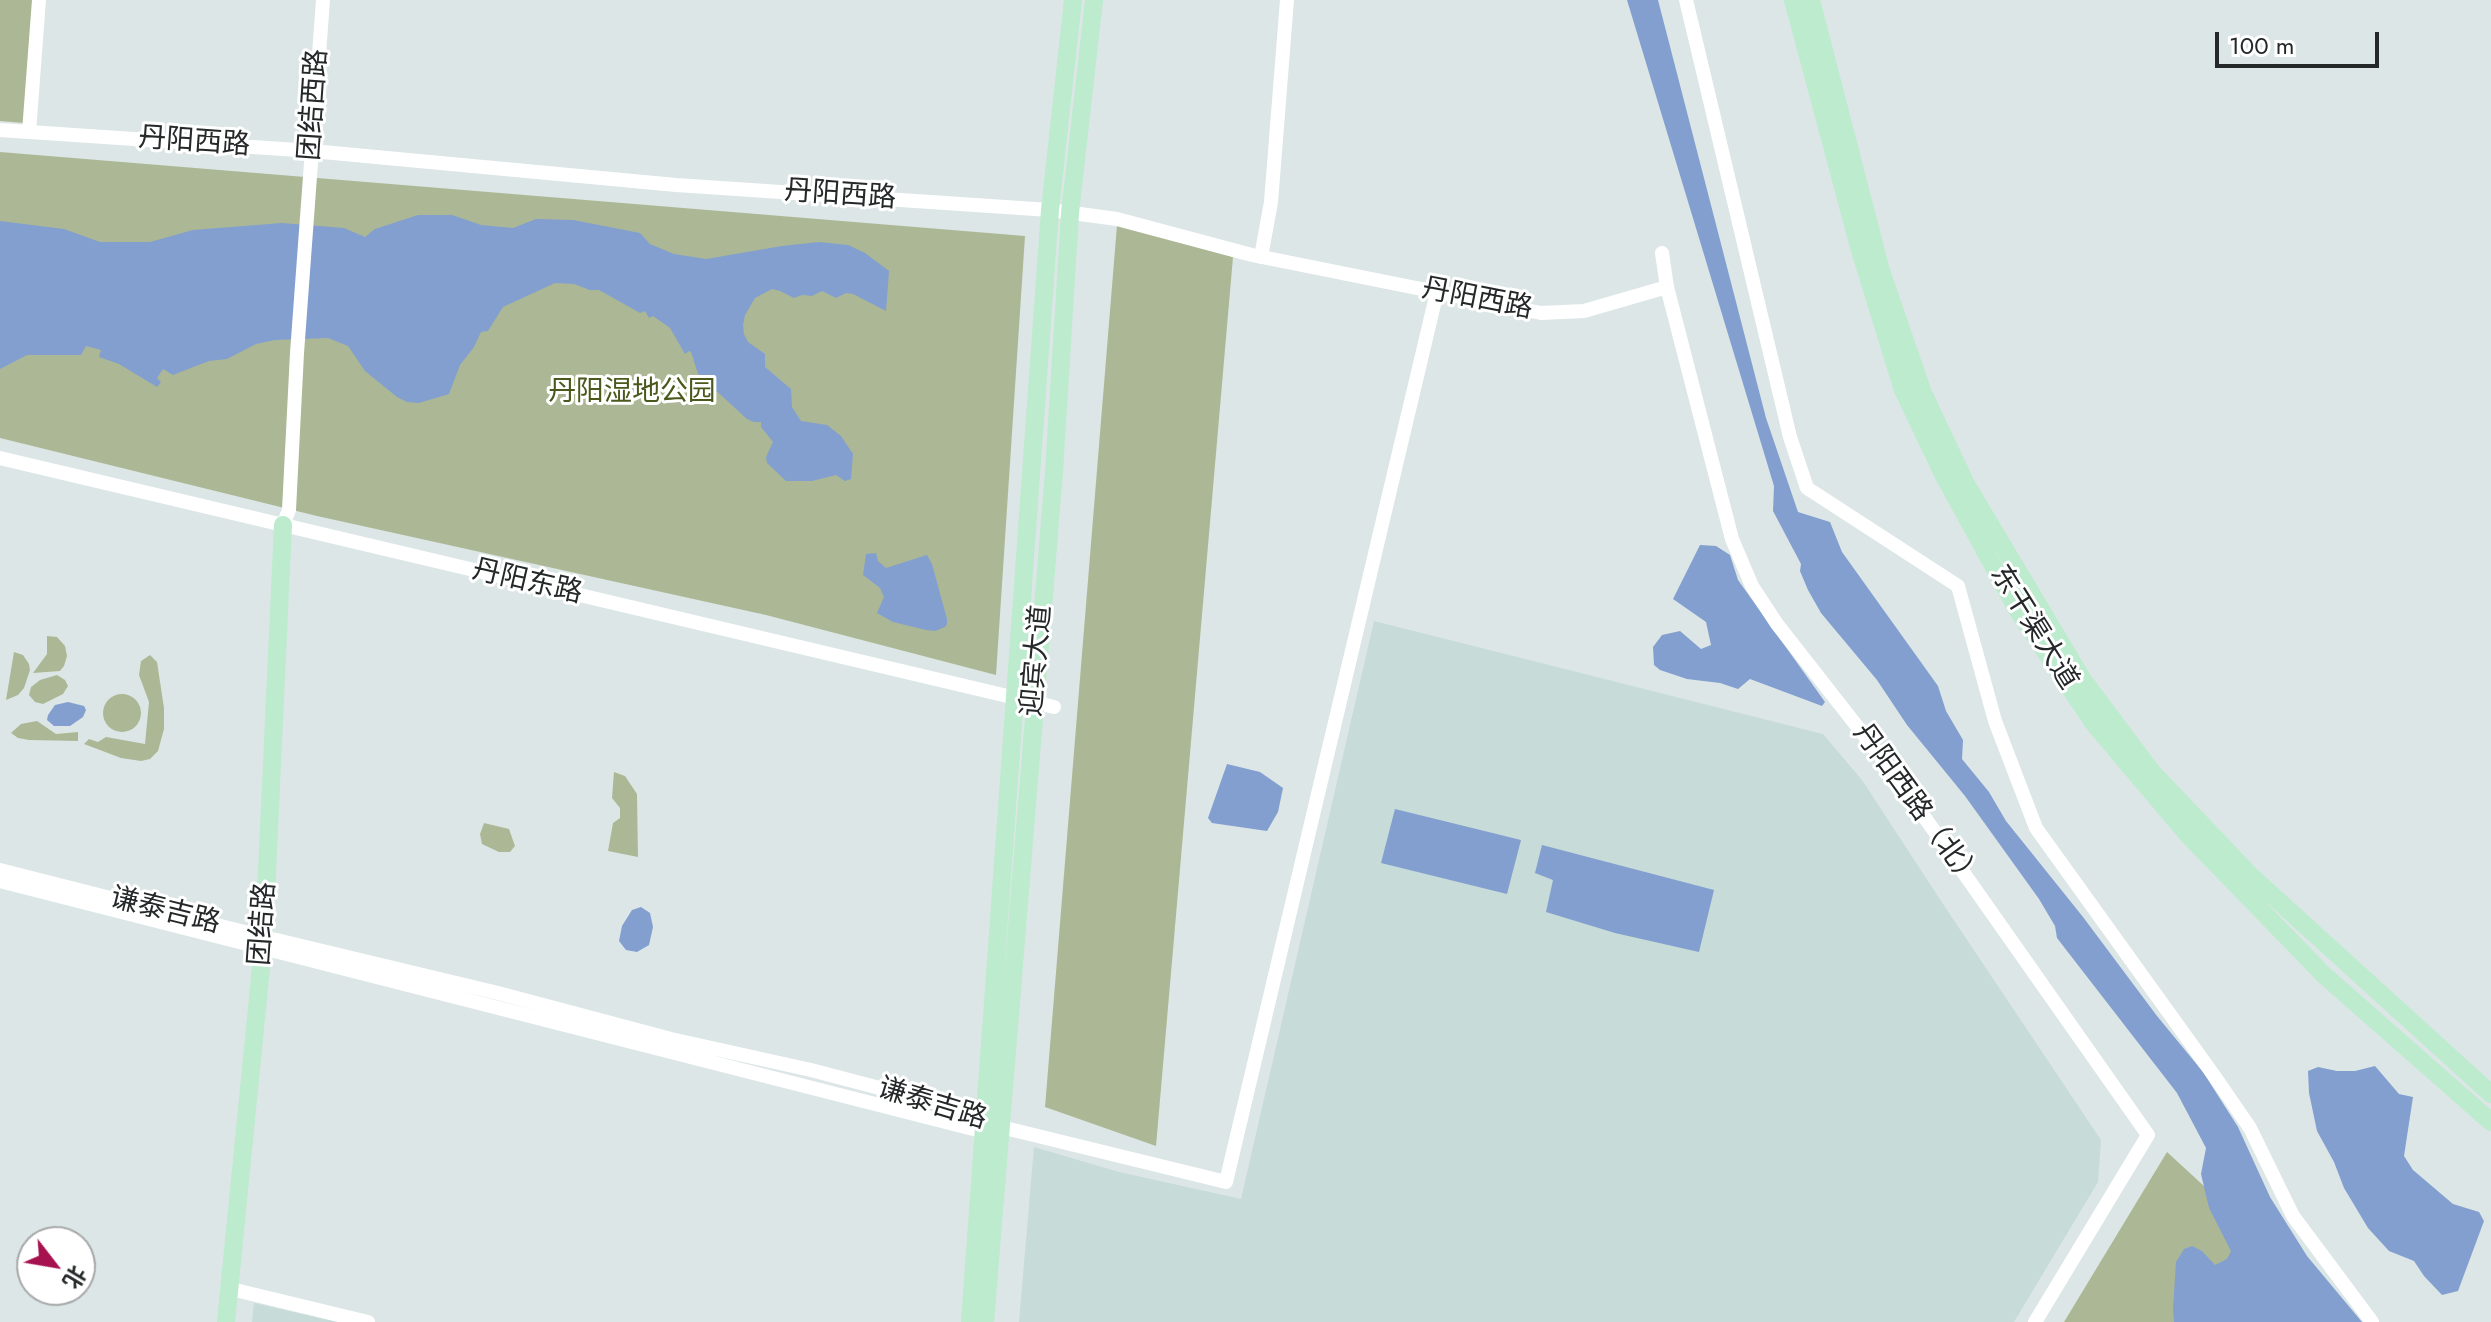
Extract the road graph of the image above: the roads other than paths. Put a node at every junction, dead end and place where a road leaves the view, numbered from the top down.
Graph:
1 (39, 0) edge
2 (323, 0) edge
3 (1073, 0) edge
4 (1094, 0) edge
5 (1287, 0) edge
6 (1686, 0) edge
7 (1793, 0) edge
8 (1811, 0) edge
9 (0, 130) edge
10 (29, 132) junction
11 (312, 151) junction
12 (1050, 210) junction
13 (1070, 213) junction
14 (1662, 253) dead end
15 (1261, 257) junction
16 (1667, 287) junction
17 (1437, 292) junction
18 (0, 458) edge
19 (289, 522) junction
20 (1026, 699) junction
21 (1054, 707) dead end
22 (0, 870) edge
23 (0, 881) edge
24 (270, 944) junction
25 (2491, 1094) edge
26 (2491, 1122) edge
27 (990, 1125) junction
28 (234, 1290) junction
29 (226, 1322) edge
30 (235, 1322) edge
31 (368, 1322) edge
32 (970, 1322) edge
33 (985, 1322) edge
34 (2035, 1322) edge
35 (2372, 1322) edge

1 - 10 street
2 - 11 street, 团结西路
3 - 12 main road, 迎宾大道
4 - 13 main road, 迎宾大道
5 - 15 street
6 - 35 street
7 - 26 main road, 东干渠大道
8 - 25 main road, 东干渠大道
9 - 10 street, 丹阳西路
10 - 11 street, 丹阳西路
11 - 12 street, 丹阳西路
11 - 19 street, 团结西路
12 - 13 street, 丹阳西路
12 - 20 main road, 迎宾大道
13 - 15 street, 丹阳西路
13 - 20 main road, 迎宾大道
14 - 16 street, 丹阳西路（北）
15 - 17 street, 丹阳西路
16 - 17 street, 丹阳西路
16 - 34 street, 丹阳西路（北）
17 - 27 street, 谦泰吉路
18 - 19 street, 丹阳东路
19 - 20 street, 丹阳东路
19 - 24 main road, 团结路
20 - 21 street, 丹阳东路
20 - 27 main road, 迎宾大道
22 - 24 street, 谦泰吉路
23 - 24 street, 谦泰吉路
24 - 27 street, 谦泰吉路
24 - 28 main road, 团结路
27 - 32 main road, 迎宾大道
27 - 33 main road, 迎宾大道
28 - 29 main road, 团结路
28 - 30 main road, 团结路
28 - 31 street

